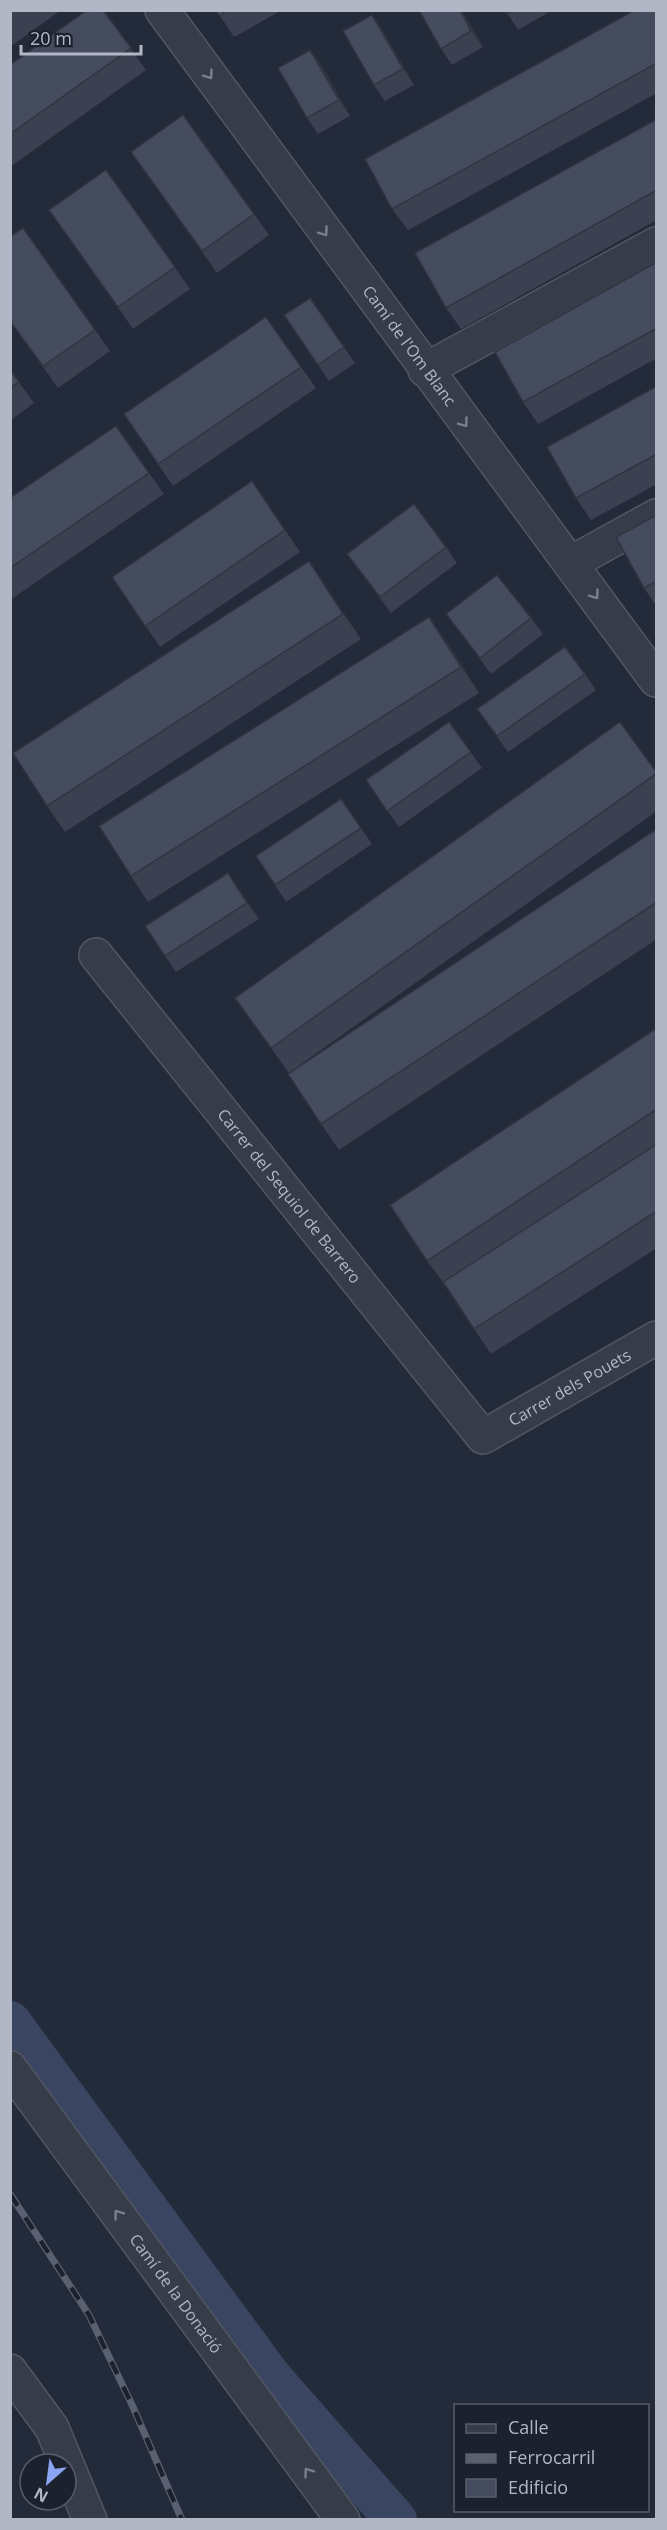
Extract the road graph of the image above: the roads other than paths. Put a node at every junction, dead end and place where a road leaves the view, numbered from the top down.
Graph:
1 (162, 10) edge
2 (657, 244) edge
3 (425, 370) junction
4 (657, 516) edge
5 (571, 563) junction
6 (657, 680) edge
7 (96, 955) dead end
8 (657, 1338) edge
9 (483, 1437) joint
10 (10, 2068) edge
11 (10, 2371) edge
12 (90, 2520) edge
13 (343, 2520) edge

1 -> 3 street, Camí de l'Om Blanc
2 - 3 street
3 -> 5 street, Camí de l'Om Blanc
4 - 5 street
5 -> 6 street, Camí de l'Om Blanc
7 - 9 street, Carrer del Sequiol de Barrero
8 - 9 street, Carrer dels Pouets
13 -> 10 street, Camí de la Donació
11 - 12 street

